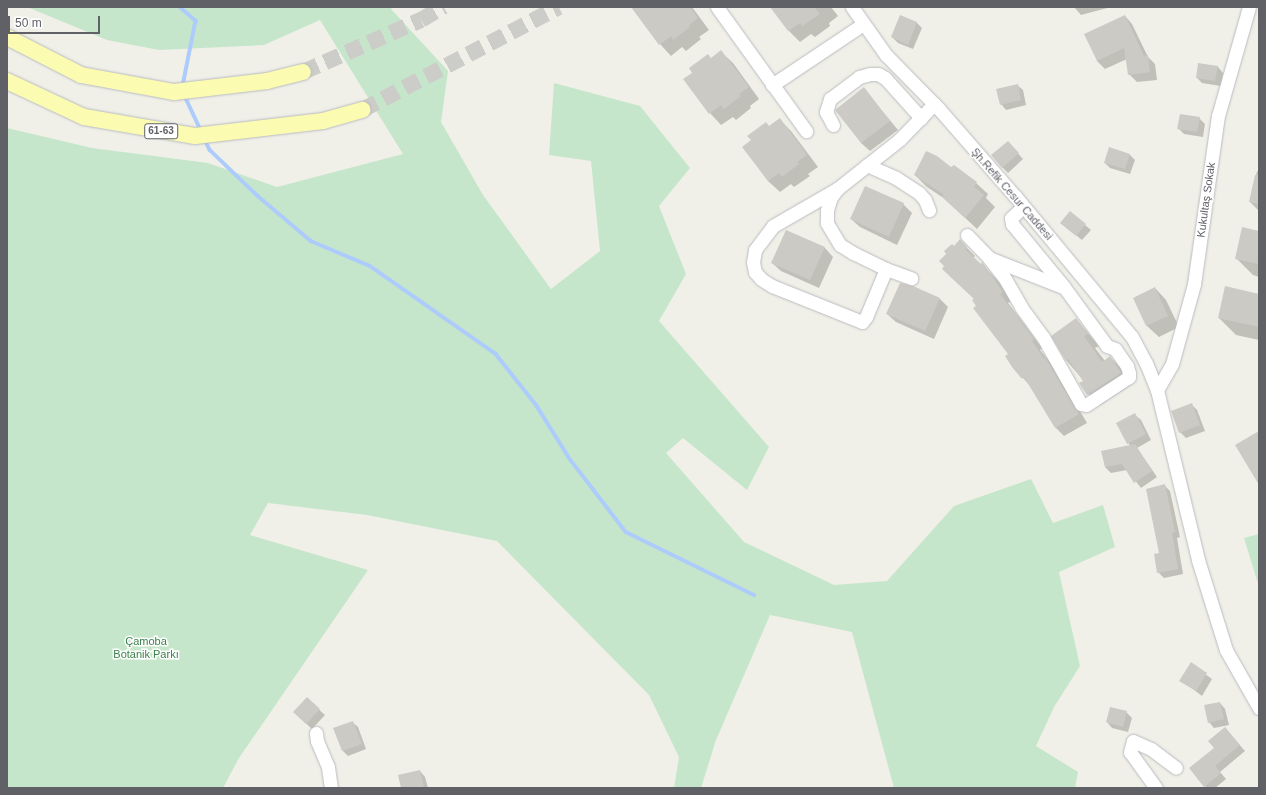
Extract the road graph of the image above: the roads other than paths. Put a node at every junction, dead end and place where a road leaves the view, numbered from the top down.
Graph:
1 (717, 7) edge
2 (852, 7) edge
3 (1249, 7) edge
4 (863, 24) junction
5 (7, 37) edge
6 (303, 72) tunnel mouth
7 (7, 81) edge
8 (772, 85) junction
9 (934, 104) junction
10 (362, 110) tunnel mouth
11 (921, 118) junction
12 (833, 125) dead end
13 (806, 130) dead end
14 (867, 165) junction
15 (837, 189) junction
16 (1023, 207) junction
17 (929, 210) dead end
18 (966, 235) dead end
19 (989, 258) junction
20 (886, 269) junction
21 (911, 278) dead end
22 (1064, 287) junction
23 (1157, 390) junction
24 (1259, 708) edge
25 (316, 733) dead end
26 (1176, 768) dead end
27 (331, 788) edge
28 (1156, 788) edge

1 - 8 street
2 - 4 street, Şh.Refik Cesur Caddesi
3 - 23 street, Kukultaş Sokak
4 - 8 street
4 - 9 street, Şh.Refik Cesur Caddesi
5 - 6 main road
7 - 10 main road, 61-63
8 - 13 street
9 - 11 street
9 - 16 street, Şh.Refik Cesur Caddesi
11 - 12 street
11 - 14 street
14 - 15 street
14 - 17 street
15 - 20 street
15 - 20 street
16 - 22 street
16 - 23 street, Şh.Refik Cesur Caddesi
18 - 19 street
19 - 22 street
19 - 22 street
20 - 21 street
23 - 24 street, Şh.Refik Cesur Caddesi
25 - 27 street
26 - 28 street

